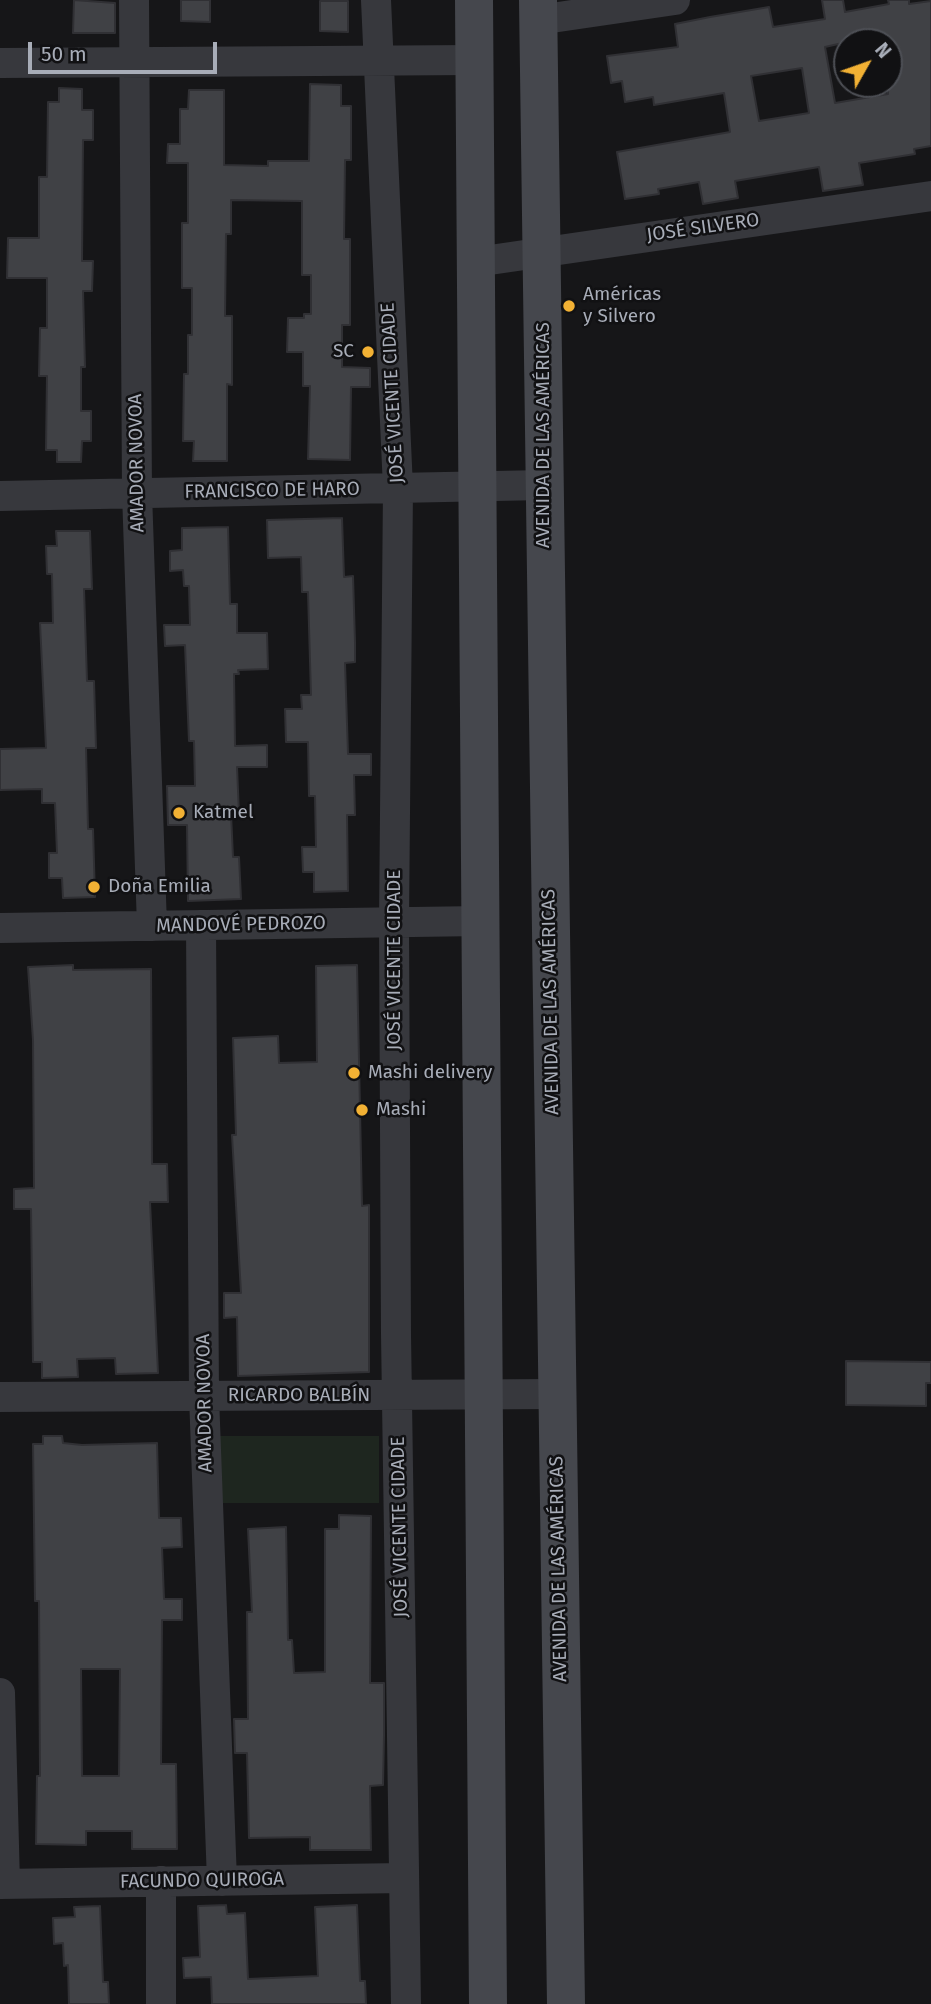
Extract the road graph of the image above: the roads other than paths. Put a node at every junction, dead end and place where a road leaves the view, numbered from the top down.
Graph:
1 (134, 0) edge
2 (376, 0) edge
3 (474, 0) edge
4 (675, 0) edge
5 (538, 10) edge
6 (377, 60) junction
7 (475, 60) junction
8 (132, 62) junction
9 (0, 63) edge
10 (931, 196) edge
11 (540, 251) junction
12 (476, 262) junction
13 (544, 485) junction
14 (478, 487) junction
15 (398, 488) junction
16 (137, 493) junction
17 (0, 496) edge
18 (481, 921) junction
19 (394, 922) junction
20 (201, 925) junction
21 (152, 926) junction
22 (0, 928) edge
23 (557, 1394) junction
24 (398, 1395) junction
25 (485, 1395) junction
26 (204, 1396) junction
27 (0, 1397) edge
28 (0, 1693) edge
29 (404, 1878) junction
30 (160, 1881) junction
31 (222, 1881) junction
32 (2, 1884) edge
33 (162, 2004) edge
34 (406, 2004) edge
35 (488, 2004) edge
36 (566, 2004) edge

1 - 8 street, AMADOR NOVOA
2 - 6 street, JOSÉ VICENTE CIDADE
3 - 7 main road
4 - 5 street
5 - 11 main road, AVENIDA DE LAS AMÉRICAS
6 - 7 street
6 - 8 street
6 - 15 street, JOSÉ VICENTE CIDADE
7 - 12 main road
8 - 9 street
8 - 16 street, AMADOR NOVOA
10 - 11 street, JOSÉ SILVERO
11 - 12 street, JOSÉ SILVERO
11 - 13 main road, AVENIDA DE LAS AMÉRICAS
12 - 14 main road
13 - 14 street, FRANCISCO DE HARO
13 - 23 main road, AVENIDA DE LAS AMÉRICAS
14 - 15 street, FRANCISCO DE HARO
14 - 18 main road
15 - 16 street, FRANCISCO DE HARO
15 - 19 street, JOSÉ VICENTE CIDADE
16 - 17 street, FRANCISCO DE HARO
16 - 21 street, AMADOR NOVOA
18 - 19 street, MANDOVÉ PEDROZO
18 - 25 main road
19 - 20 street, MANDOVÉ PEDROZO
19 - 24 street, JOSÉ VICENTE CIDADE
20 - 21 street, MANDOVÉ PEDROZO
20 - 26 street, AMADOR NOVOA
21 - 22 street, MANDOVÉ PEDROZO
23 - 25 street, RICARDO BALBÍN
23 - 36 main road, AVENIDA DE LAS AMÉRICAS
24 - 25 street, RICARDO BALBÍN
24 - 26 street, RICARDO BALBÍN
24 - 29 street, JOSÉ VICENTE CIDADE
25 - 35 main road
26 - 27 street, RICARDO BALBÍN
26 - 31 street, AMADOR NOVOA
28 - 32 street
29 - 31 street, FACUNDO QUIROGA
29 - 34 street, JOSÉ VICENTE CIDADE
30 - 31 street, FACUNDO QUIROGA
30 - 32 street, FACUNDO QUIROGA
30 - 33 street

